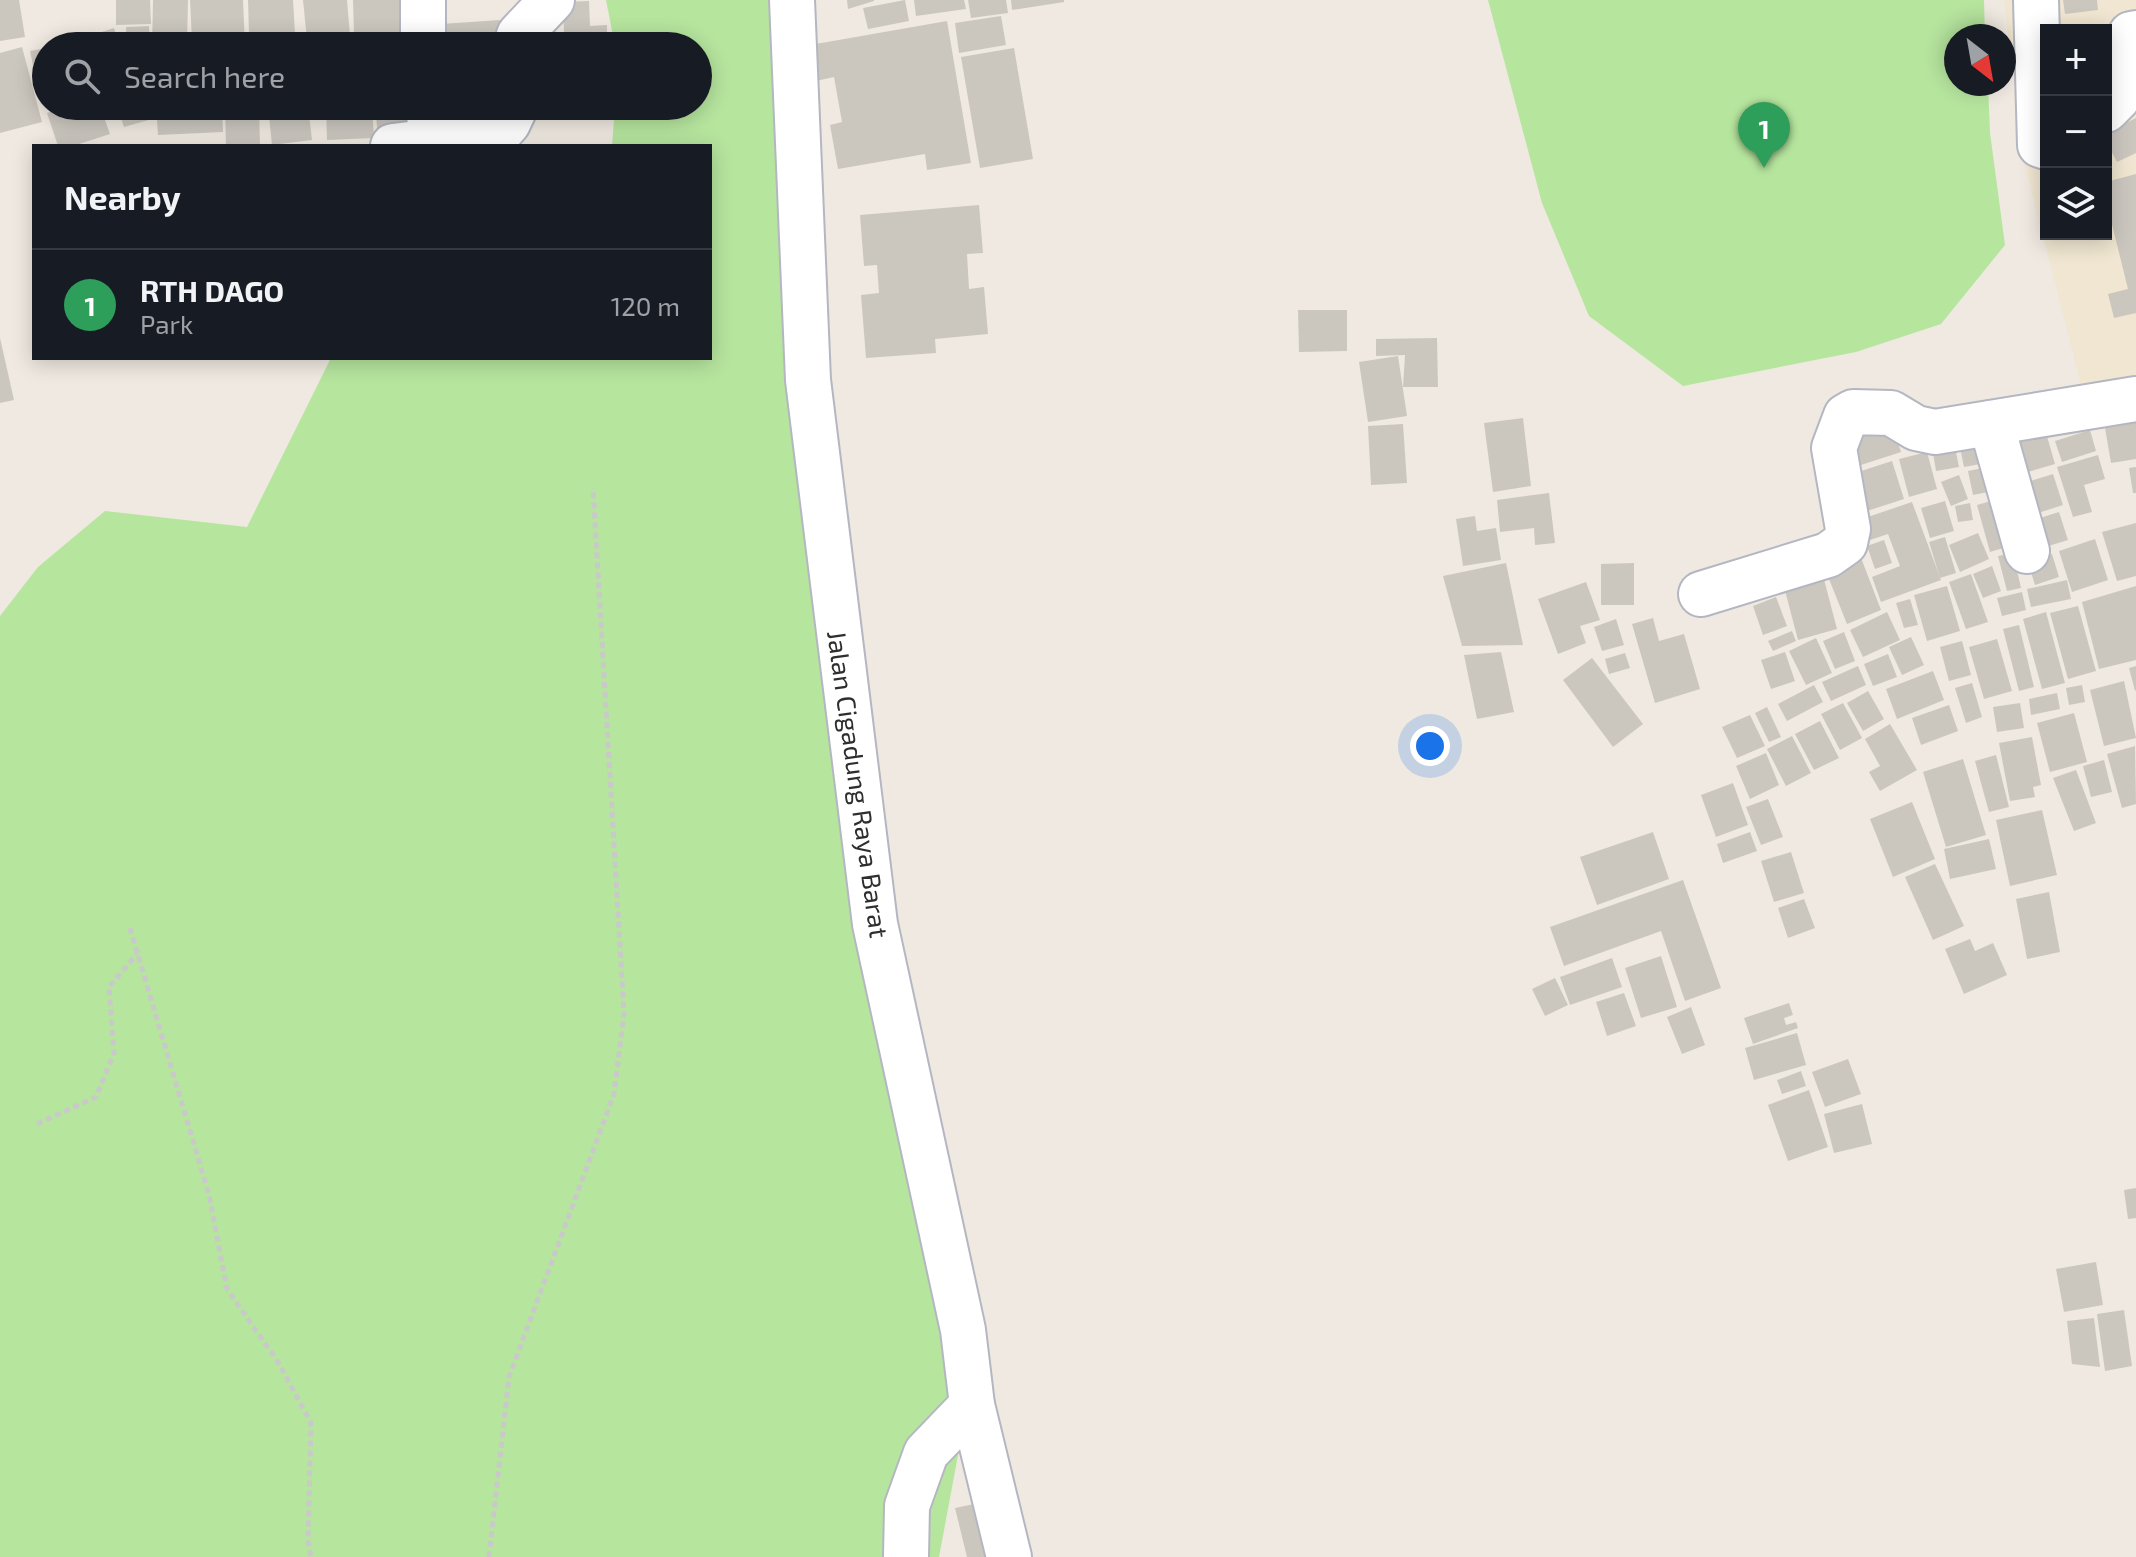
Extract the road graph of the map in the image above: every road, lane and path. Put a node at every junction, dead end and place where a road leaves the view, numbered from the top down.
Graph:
1 (423, 0) edge
2 (552, 0) edge
3 (792, 0) edge
4 (2036, 0) edge
5 (423, 32) edge
6 (522, 32) edge
7 (2136, 33) edge
8 (2112, 104) edge
9 (509, 120) edge
10 (418, 131) edge
11 (2040, 145) edge
12 (2136, 399) edge
13 (1991, 423) junction
14 (593, 488) dead end
15 (2027, 551) dead end
16 (1701, 594) dead end
17 (130, 928) dead end
18 (138, 954) junction
19 (37, 1124) dead end
20 (972, 1405) junction
21 (311, 1557) edge
22 (489, 1557) edge
23 (906, 1557) edge
24 (1009, 1557) edge

1 - 5 street
2 - 6 street
3 - 20 street, Jalan Cigadung Raya Barat
4 - 11 street
7 - 8 street
9 - 10 street
12 - 13 street
13 - 15 street
13 - 16 street
14 - 22 path
17 - 18 path
18 - 19 path
18 - 21 path
20 - 23 street
20 - 24 street, Jalan Cigadung Raya Barat

